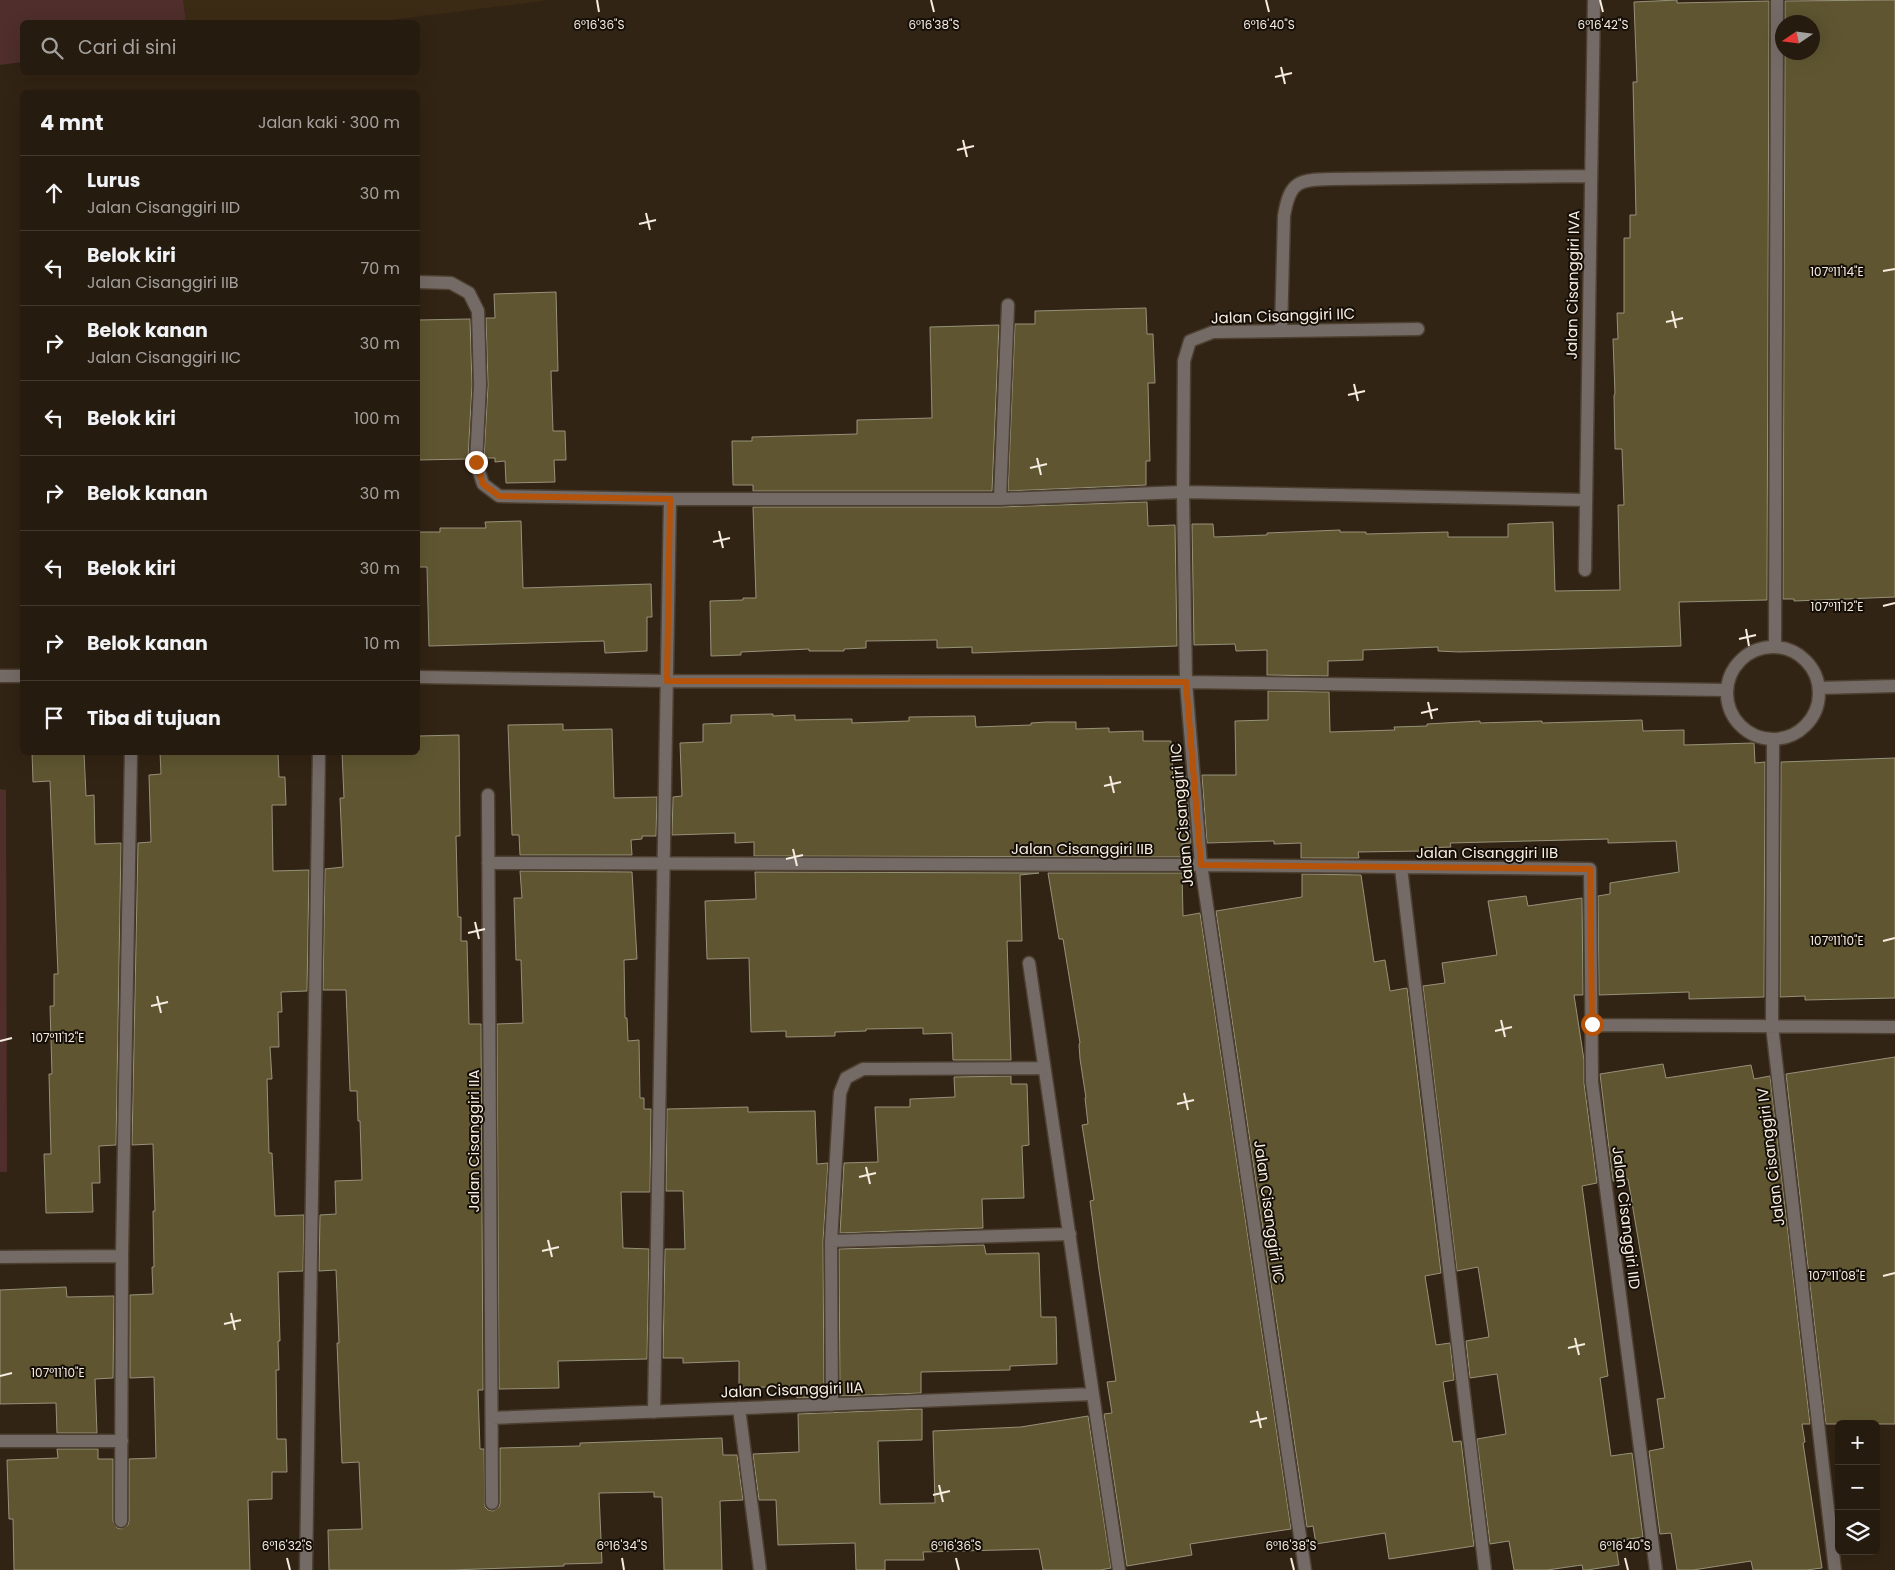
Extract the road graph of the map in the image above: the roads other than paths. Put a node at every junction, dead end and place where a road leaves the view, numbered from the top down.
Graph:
1 (1594, 0) edge
2 (1777, 0) edge
3 (1591, 176) junction
4 (420, 282) edge
5 (1008, 305) dead end
6 (1418, 330) dead end
7 (1281, 331) junction
8 (1183, 492) junction
9 (670, 499) junction
10 (1000, 499) junction
11 (1586, 500) junction
12 (1585, 570) dead end
13 (1775, 646) junction
14 (0, 676) edge
15 (20, 676) edge
16 (420, 677) edge
17 (667, 681) junction
18 (1186, 682) junction
19 (1895, 686) edge
20 (1818, 688) junction
21 (1726, 690) junction
22 (1773, 739) junction
23 (131, 755) edge
24 (319, 755) edge
25 (488, 796) dead end
26 (488, 863) junction
27 (664, 864) junction
28 (1201, 865) junction
29 (1401, 868) junction
30 (1590, 869) joint
31 (1029, 963) dead end
32 (1592, 1024) junction
33 (1772, 1026) junction
34 (1895, 1027) edge
35 (1044, 1068) junction
36 (1070, 1234) junction
37 (831, 1241) junction
38 (122, 1256) junction
39 (0, 1257) edge
40 (1093, 1394) junction
41 (832, 1405) junction
42 (739, 1408) junction
43 (654, 1412) junction
44 (492, 1418) junction
45 (0, 1441) edge
46 (122, 1441) junction
47 (492, 1502) dead end
48 (120, 1521) dead end
49 (306, 1570) edge
50 (760, 1570) edge
51 (1120, 1570) edge
52 (1306, 1570) edge
53 (1485, 1570) edge
54 (1656, 1570) edge
55 (1836, 1570) edge

1 - 3 street, Jalan Cisanggiri IVA
2 - 13 street
3 - 7 street
3 - 11 street, Jalan Cisanggiri IVA
4 - 9 street
5 - 10 street
6 - 7 street, Jalan Cisanggiri IIC
7 - 8 street, Jalan Cisanggiri IIC
8 - 10 street
8 - 11 street
8 - 18 street, Jalan Cisanggiri IIC
9 - 10 street
9 - 17 street
11 - 12 street, Jalan Cisanggiri IVA
13 - 20 street
13 - 21 street
14 - 15 street
16 - 17 street
17 - 18 street
17 - 27 street
18 - 21 street
18 - 28 street, Jalan Cisanggiri IIC
19 - 20 street
20 - 22 street
21 - 22 street
22 - 33 street, Jalan Cisanggiri IV
23 - 38 street
24 - 49 street
25 - 26 street, Jalan Cisanggiri IIA
26 - 27 street
26 - 44 street, Jalan Cisanggiri IIA
27 - 28 street, Jalan Cisanggiri IIB
27 - 43 street
28 - 29 street, Jalan Cisanggiri IIB
28 - 52 street, Jalan Cisanggiri IIC
29 - 30 street, Jalan Cisanggiri IIB
29 - 53 street
30 - 32 street, Jalan Cisanggiri IID
31 - 35 street
32 - 33 street
32 - 54 street, Jalan Cisanggiri IID
33 - 34 street
33 - 55 street, Jalan Cisanggiri IV
35 - 36 street
35 - 37 street
36 - 37 street
36 - 40 street
37 - 41 street
38 - 39 street
38 - 46 street
40 - 41 street, Jalan Cisanggiri IIA
40 - 51 street
41 - 42 street, Jalan Cisanggiri IIA
42 - 43 street, Jalan Cisanggiri IIA
42 - 50 street
43 - 44 street, Jalan Cisanggiri IIA
44 - 47 street, Jalan Cisanggiri IIA
45 - 46 street
46 - 48 street

